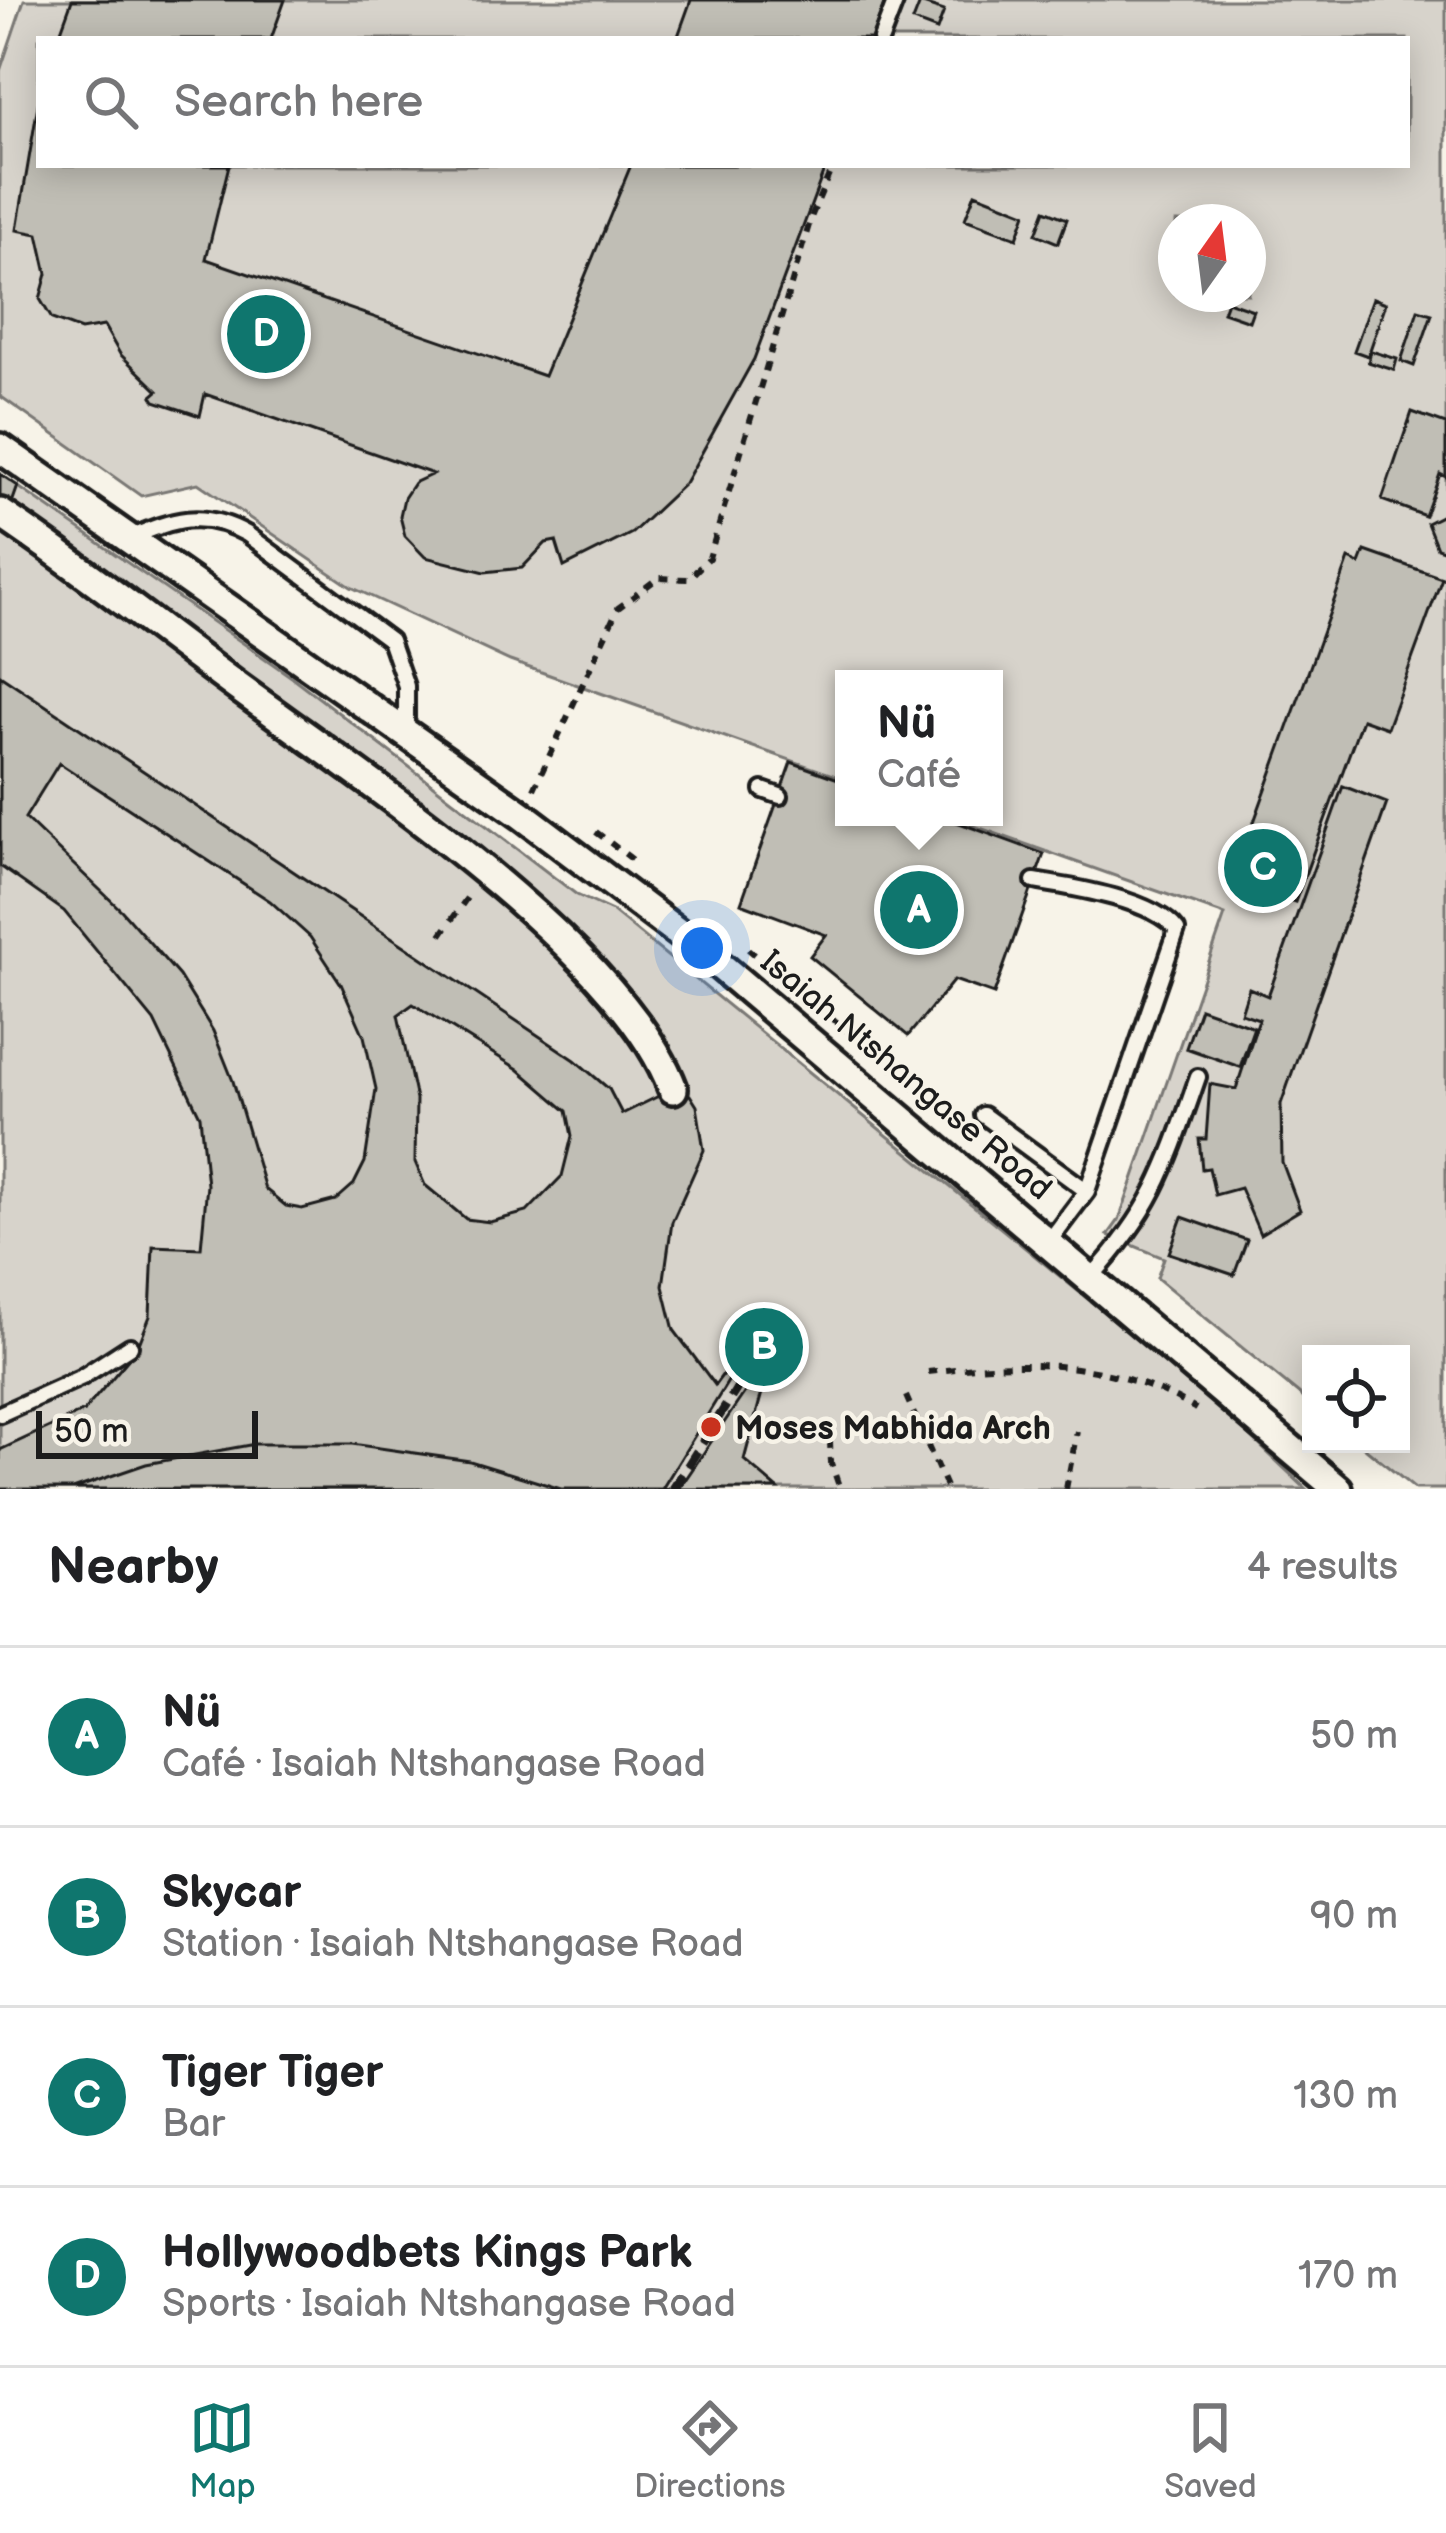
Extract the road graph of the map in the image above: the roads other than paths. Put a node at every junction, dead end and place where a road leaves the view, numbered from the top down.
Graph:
1 (896, 0) edge
2 (882, 36) edge
3 (0, 448) edge
4 (0, 513) edge
5 (128, 538) junction
6 (406, 733) junction
7 (763, 790) dead end
8 (780, 796) dead end
9 (1034, 881) dead end
10 (1198, 1077) dead end
11 (673, 1089) dead end
12 (983, 1115) dead end
13 (1087, 1191) junction
14 (1050, 1240) junction
15 (1092, 1276) junction
16 (130, 1346) dead end
17 (0, 1414) edge
18 (1338, 1489) edge

1 - 2 lane
3 - 5 street, Isaiah Ntshangase Road
4 - 11 street
5 - 6 street, Isaiah Ntshangase Road
5 - 6 lane
6 - 14 street, Isaiah Ntshangase Road
7 - 8 lane
9 - 13 lane
10 - 15 lane
12 - 13 lane
13 - 14 lane
14 - 15 street, Isaiah Ntshangase Road
15 - 18 street, Isaiah Ntshangase Road
16 - 17 lane

